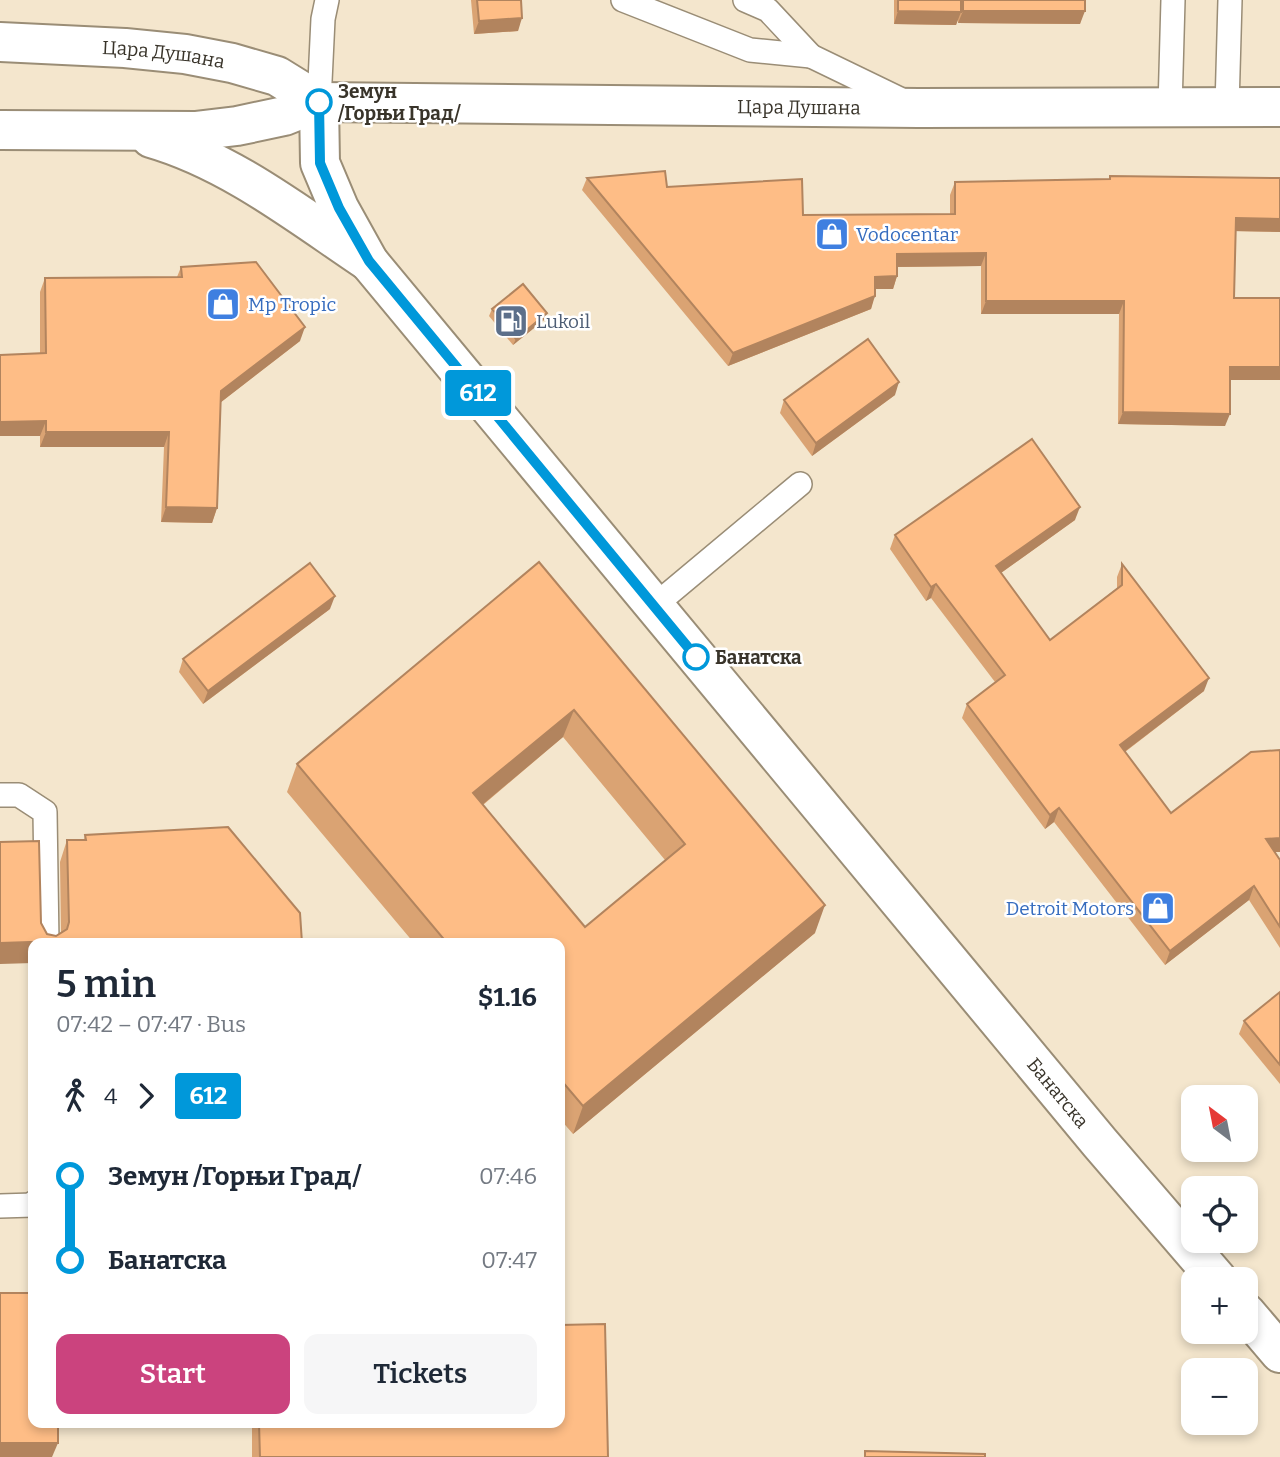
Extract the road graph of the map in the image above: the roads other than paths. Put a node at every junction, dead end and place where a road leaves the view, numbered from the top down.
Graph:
1 (327, 0) edge
2 (623, 0) edge
3 (745, 0) edge
4 (1173, 0) edge
5 (1230, 0) edge
6 (0, 42) edge
7 (811, 56) junction
8 (319, 102) junction
9 (1227, 107) junction
10 (1280, 107) edge
11 (919, 108) junction
12 (1170, 108) junction
13 (0, 131) edge
14 (126, 131) junction
15 (369, 261) junction
16 (800, 484) dead end
17 (654, 606) junction
18 (0, 795) edge
19 (47, 938) edge
20 (28, 1205) edge
21 (0, 1206) edge
22 (1207, 1267) edge
23 (1258, 1327) edge
24 (1280, 1353) edge

1 - 8 lane
2 - 7 lane
3 - 7 lane
4 - 12 lane
5 - 9 lane
6 - 8 main road, Цара Душана
7 - 11 lane
8 - 11 main road, Цара Душана
8 - 14 main road, Цара Душана
8 - 15 main road, Банатска
9 - 10 main road, Цара Душана
9 - 12 main road, Цара Душана
11 - 12 main road, Цара Душана
13 - 14 main road, Цара Душана
14 - 15 main road
15 - 17 main road, Банатска
16 - 17 lane
17 - 22 main road, Банатска
18 - 19 lane
20 - 21 lane
23 - 24 main road

